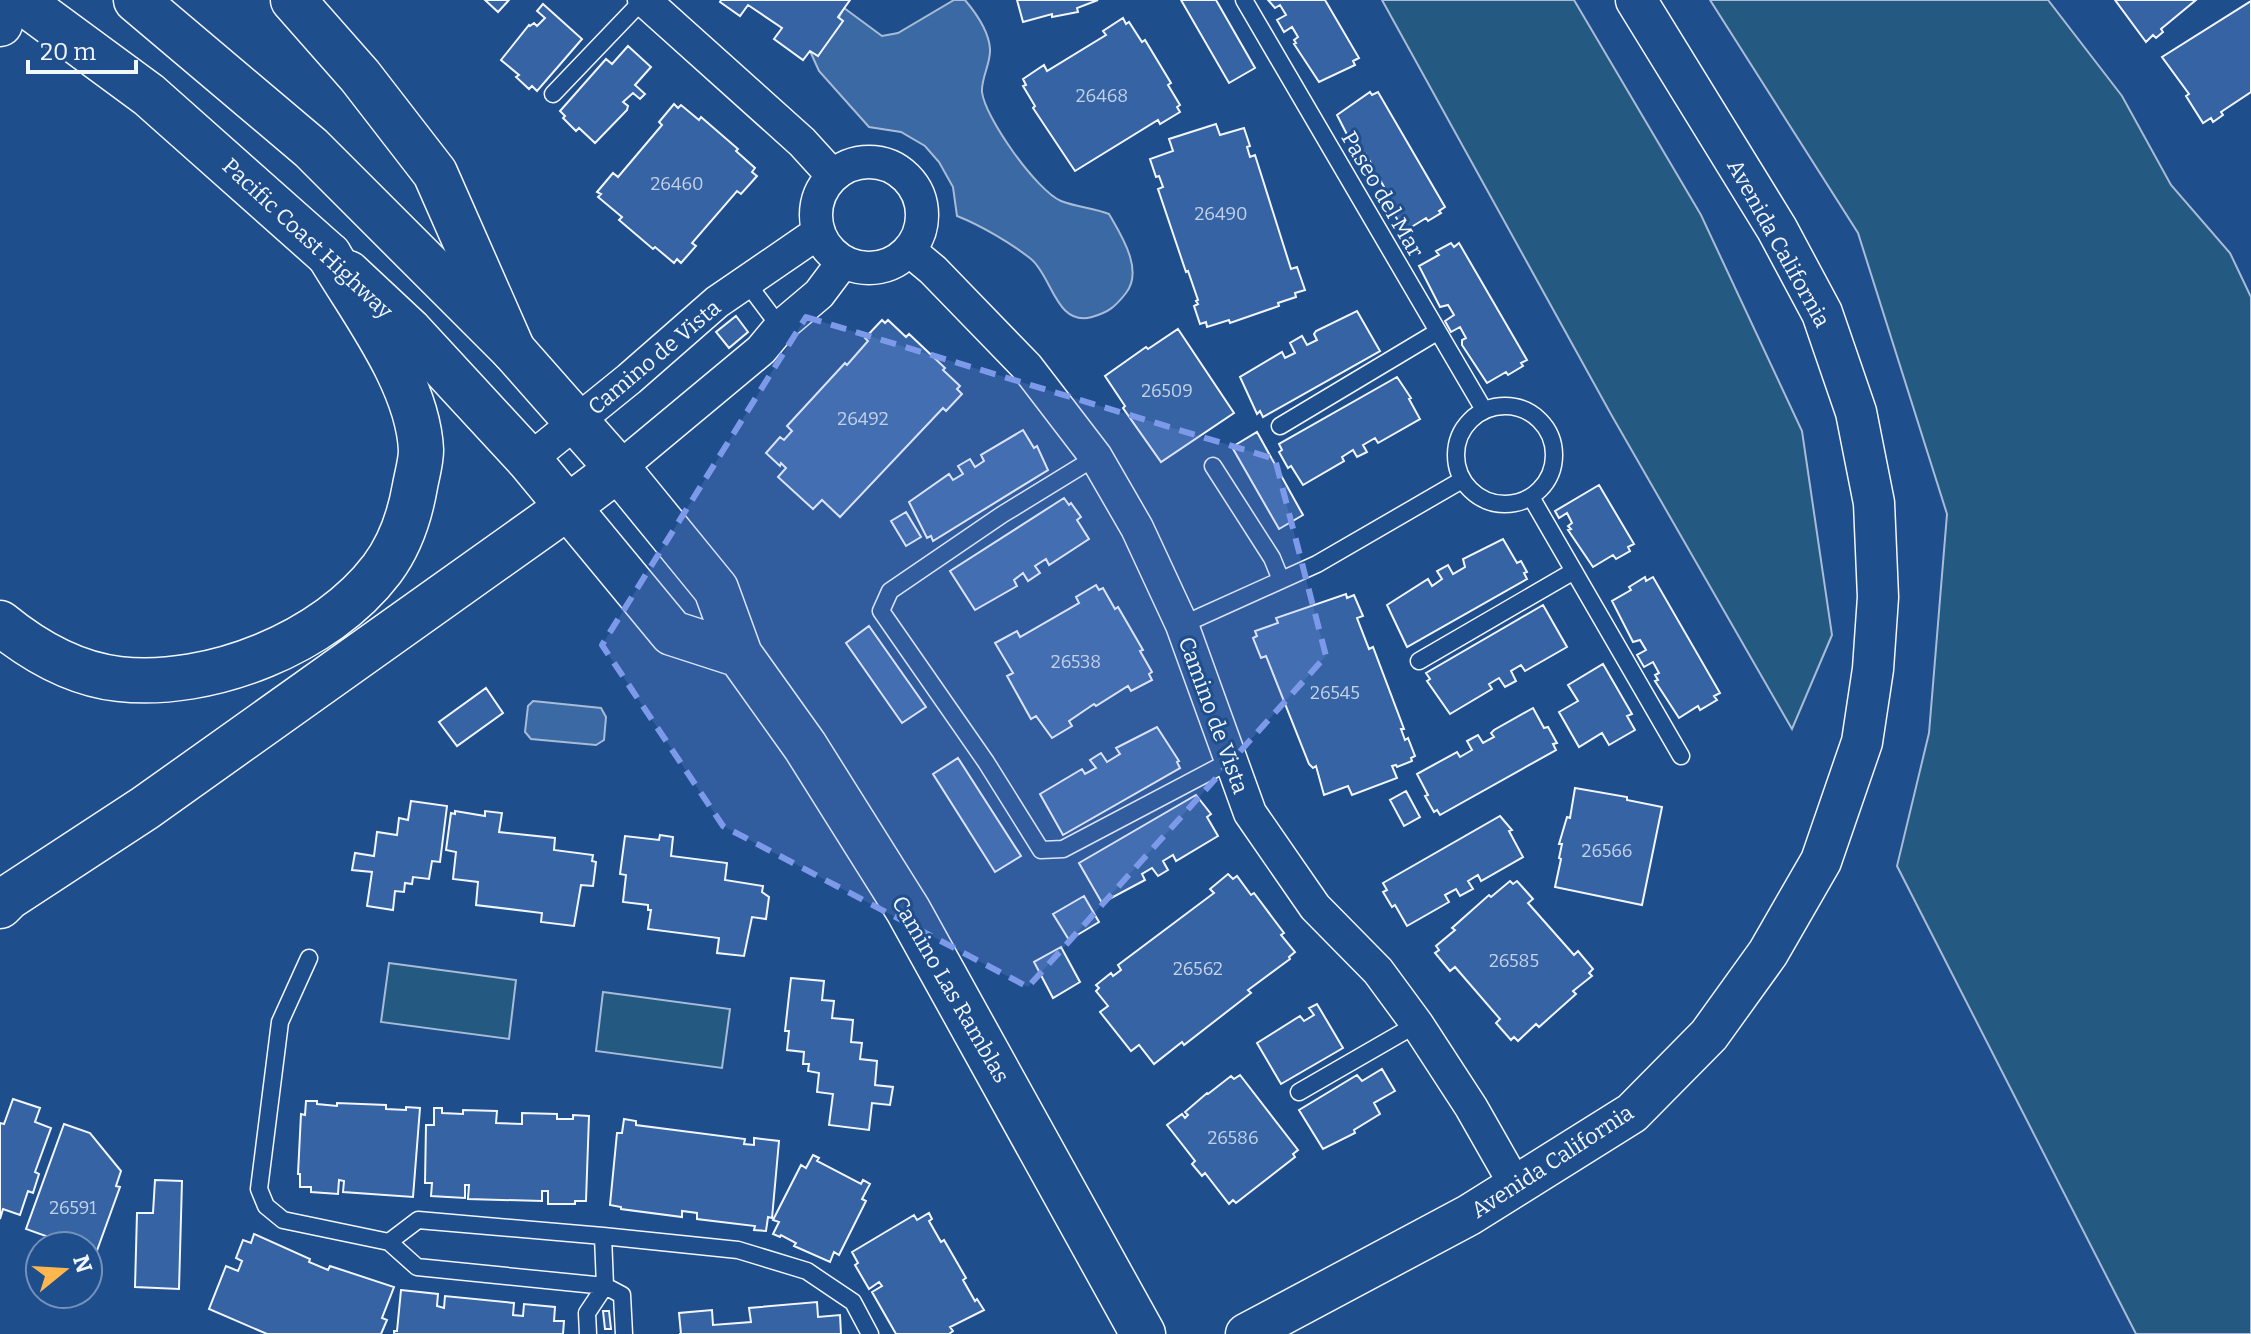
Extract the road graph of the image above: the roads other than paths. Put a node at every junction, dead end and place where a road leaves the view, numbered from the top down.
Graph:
1 (7, 0) edge
2 (20, 0) edge
3 (136, 0) edge
4 (293, 0) edge
5 (643, 0) edge
6 (1244, 0) edge
7 (1636, 0) edge
8 (0, 24) edge
9 (553, 94) dead end
10 (833, 176) junction
11 (819, 232) junction
12 (909, 250) junction
13 (329, 255) junction
14 (843, 262) junction
15 (747, 283) junction
16 (780, 327) junction
17 (1437, 332) junction
18 (513, 350) junction
19 (1484, 410) junction
20 (577, 422) junction
21 (1280, 426) dead end
22 (1096, 457) junction
23 (529, 460) junction
24 (1213, 466) dead end
25 (618, 469) junction
26 (1462, 480) junction
27 (1531, 497) junction
28 (568, 507) junction
29 (1574, 571) junction
30 (1281, 580) junction
31 (0, 623) edge
32 (1182, 625) junction
33 (740, 655) junction
34 (1419, 661) dead end
35 (1681, 756) dead end
36 (1230, 761) junction
37 (0, 906) edge
38 (309, 958) dead end
39 (1417, 1024) junction
40 (1299, 1092) dead end
41 (1516, 1186) junction
42 (603, 1236) junction
43 (389, 1242) junction
44 (605, 1286) junction
45 (588, 1334) edge
46 (624, 1334) edge
47 (870, 1334) edge
48 (1143, 1334) edge
49 (1246, 1334) edge

1 - 8 main road
2 - 13 main road, Pacific Coast Highway
3 - 18 main road
4 - 18 main road
5 - 9 lane
5 - 10 street
6 - 17 lane, Paseo del Mar
7 - 41 street, Avenida California
10 - 11 street
10 - 12 street
11 - 14 street
11 - 15 street, Camino de Vista
12 - 14 street
12 - 22 street, Camino de Vista
13 - 23 main road, Pacific Coast Highway
13 - 31 main road
14 - 16 street
15 - 16 lane
15 - 20 street, Camino de Vista
16 - 25 street
17 - 19 lane, Paseo del Mar
17 - 21 lane
18 - 20 main road
19 - 26 lane
19 - 27 lane
20 - 23 street, Camino de Vista
20 - 25 main road
22 - 32 street, Camino de Vista
22 - 36 lane
23 - 28 main road, Pacific Coast Highway
24 - 30 lane
25 - 28 main road
25 - 33 main road, Camino Las Ramblas
26 - 27 lane
26 - 30 lane
27 - 29 lane
28 - 33 main road
28 - 37 main road
29 - 34 lane
29 - 35 lane
30 - 32 lane
32 - 36 street, Camino de Vista
33 - 48 main road, Camino Las Ramblas
36 - 39 street, Camino de Vista
38 - 43 lane
39 - 40 lane
39 - 41 street, Camino de Vista
41 - 49 street, Avenida California
42 - 43 lane
42 - 44 lane
42 - 47 lane
43 - 44 lane
44 - 45 lane
44 - 46 lane

